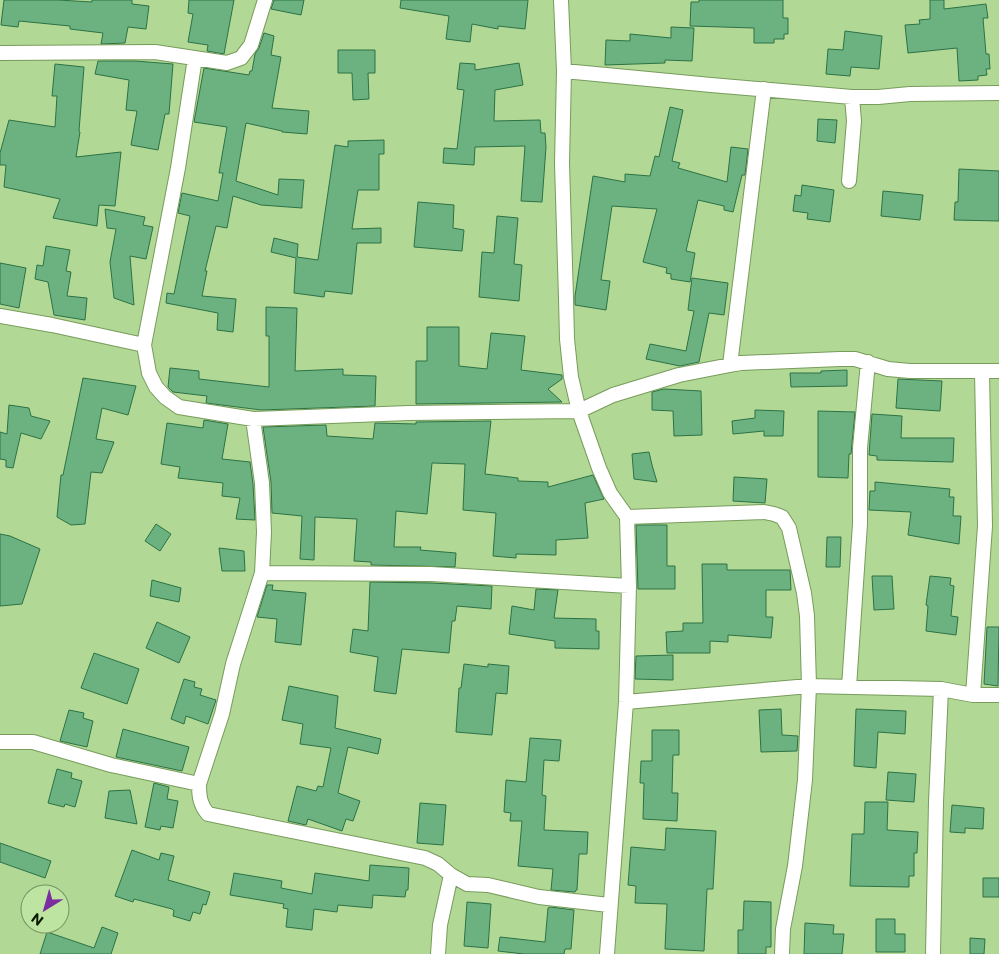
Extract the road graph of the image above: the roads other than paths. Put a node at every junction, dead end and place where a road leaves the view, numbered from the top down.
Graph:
1 (265, 0) edge
2 (561, 0) edge
3 (0, 53) edge
4 (195, 58) junction
5 (564, 71) junction
6 (764, 88) junction
7 (999, 93) edge
8 (852, 97) junction
9 (849, 181) dead end
10 (0, 316) edge
11 (144, 345) junction
12 (868, 362) junction
13 (730, 365) junction
14 (999, 371) edge
15 (982, 372) junction
16 (578, 411) junction
17 (254, 419) junction
18 (627, 517) junction
19 (262, 573) junction
20 (629, 586) junction
21 (809, 686) junction
22 (850, 687) junction
23 (941, 689) junction
24 (973, 695) junction
25 (999, 695) edge
26 (626, 702) junction
27 (0, 742) edge
28 (199, 784) junction
29 (451, 875) junction
30 (609, 905) junction
31 (438, 954) edge
32 (607, 954) edge
33 (782, 954) edge
34 (933, 954) edge

1 - 4 street
2 - 5 street
3 - 4 street
4 - 11 street
5 - 6 street
5 - 16 street
6 - 8 street
6 - 13 street
7 - 8 street
8 - 9 street
10 - 11 street
11 - 17 street
12 - 13 street
12 - 15 street
12 - 22 street
13 - 16 street
14 - 15 street
15 - 24 street
16 - 17 street
16 - 18 street
17 - 19 street
18 - 20 street
18 - 21 street
19 - 20 street
19 - 28 street
20 - 26 street
21 - 22 street
21 - 26 street
21 - 33 street
22 - 23 street
23 - 24 street
23 - 34 street
24 - 25 street
26 - 30 street
27 - 28 street
28 - 29 street
29 - 30 street
29 - 31 street
30 - 32 street

